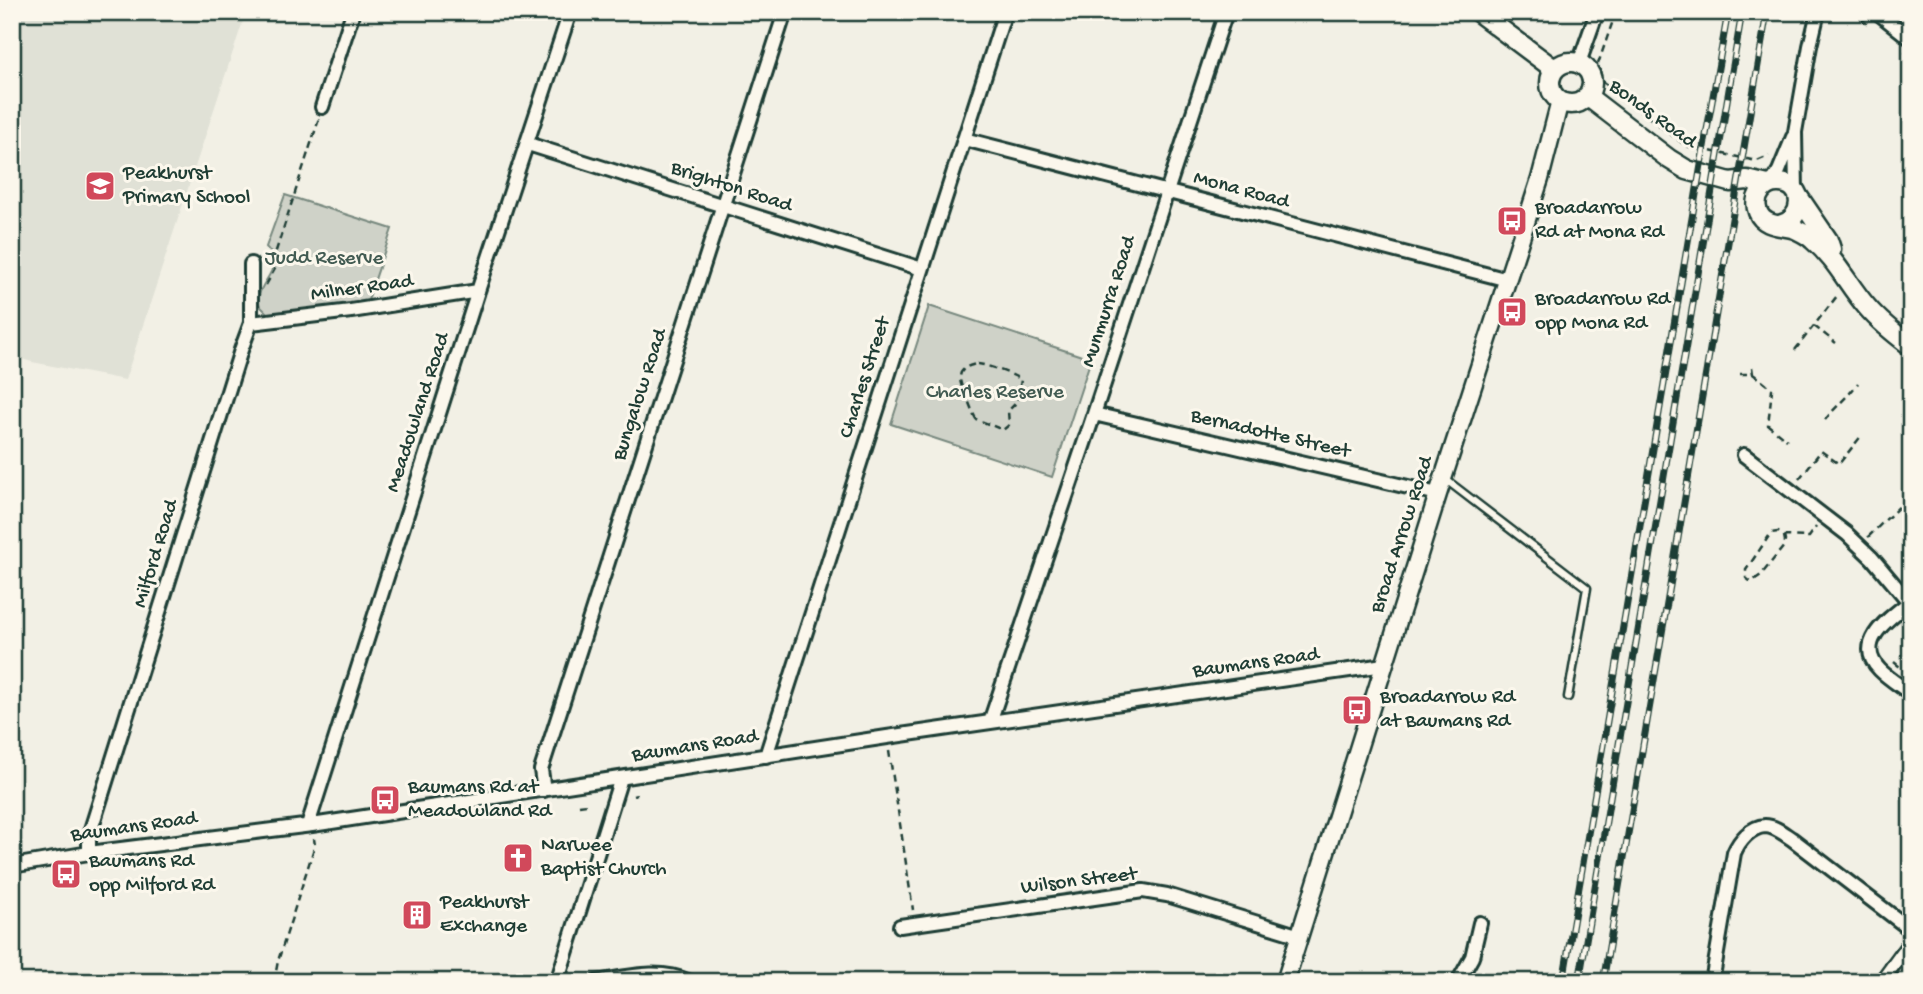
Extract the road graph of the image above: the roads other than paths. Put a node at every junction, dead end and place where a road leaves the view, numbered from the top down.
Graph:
1 (353, 12) edge
2 (570, 12) edge
3 (785, 12) edge
4 (1005, 12) edge
5 (1226, 12) edge
6 (1478, 12) edge
7 (1597, 12) edge
8 (1818, 12) edge
9 (1877, 12) edge
10 (1911, 38) edge
11 (1579, 63) junction
12 (1555, 69) junction
13 (1587, 96) junction
14 (1560, 101) junction
15 (322, 107) road end
16 (1795, 132) junction
17 (964, 139) junction
18 (528, 144) junction
19 (1730, 182) junction
20 (1769, 184) junction
21 (1166, 191) junction
22 (1796, 193) junction
23 (722, 206) junction
24 (1757, 208) junction
25 (1779, 225) junction
26 (1836, 262) junction
27 (250, 264) dead end
28 (922, 269) junction
29 (1508, 280) junction
30 (478, 291) junction
31 (251, 323) junction
32 (1911, 345) edge
33 (1094, 414) junction
34 (1744, 455) dead end
35 (1444, 478) junction
36 (1438, 494) junction
37 (1910, 602) edge
38 (1384, 665) junction
39 (1911, 694) edge
40 (1568, 697) dead end
41 (990, 722) junction
42 (765, 757) junction
43 (621, 778) junction
44 (544, 790) junction
45 (310, 825) junction
46 (89, 853) junction
47 (12, 866) edge
48 (1480, 923) dead end
49 (900, 926) dead end
50 (1911, 930) edge
51 (1300, 936) junction
52 (1911, 941) edge
53 (1287, 981) edge
54 (557, 982) edge
55 (596, 982) edge
56 (690, 982) edge
57 (1458, 982) edge
58 (1712, 982) edge
59 (1881, 982) edge

1 - 15 street
2 - 18 street, Meadowland Road
3 - 23 street, Bungalow Road
4 - 17 street, Charles Street
5 - 21 street, Munmurra Road
6 - 12 main road
7 - 11 street
8 - 16 street
9 - 10 street
11 - 12 main road
11 - 13 main road
12 - 14 main road
13 - 14 main road
13 - 19 main road, Bonds Road
14 - 29 street, Broad Arrow Road
16 - 20 street
16 - 22 street
17 - 21 street, Mona Road
17 - 28 street, Charles Street
18 - 23 street, Brighton Road
18 - 30 street, Meadowland Road
19 - 20 main road, Bonds Road
19 - 24 main road, Bonds Road
20 - 22 main road
20 - 24 main road
21 - 29 street, Mona Road
21 - 33 street, Munmurra Road
22 - 25 main road
22 - 26 main road
23 - 28 street, Brighton Road
23 - 44 street, Bungalow Road
24 - 25 main road
25 - 26 main road
26 - 32 main road
27 - 31 street, Milford Road
28 - 42 street, Charles Street
29 - 35 street, Broad Arrow Road
30 - 31 street, Milner Road
30 - 45 street, Meadowland Road
31 - 46 street, Milford Road
33 - 36 street, Bernadotte Street
33 - 41 street, Munmurra Road
34 - 37 street
35 - 36 street, Broad Arrow Road
35 - 40 lane
36 - 38 street, Broad Arrow Road
37 - 39 street
38 - 41 street, Baumans Road
38 - 51 street, Broad Arrow Road
41 - 42 street, Baumans Road
42 - 43 street, Baumans Road
43 - 44 street, Baumans Road
43 - 54 street
44 - 45 street, Baumans Road
45 - 46 street, Baumans Road
46 - 47 street, Baumans Road
48 - 57 street
49 - 51 street, Wilson Street
50 - 58 street
51 - 53 street, Broad Arrow Road
52 - 59 street
55 - 56 street

